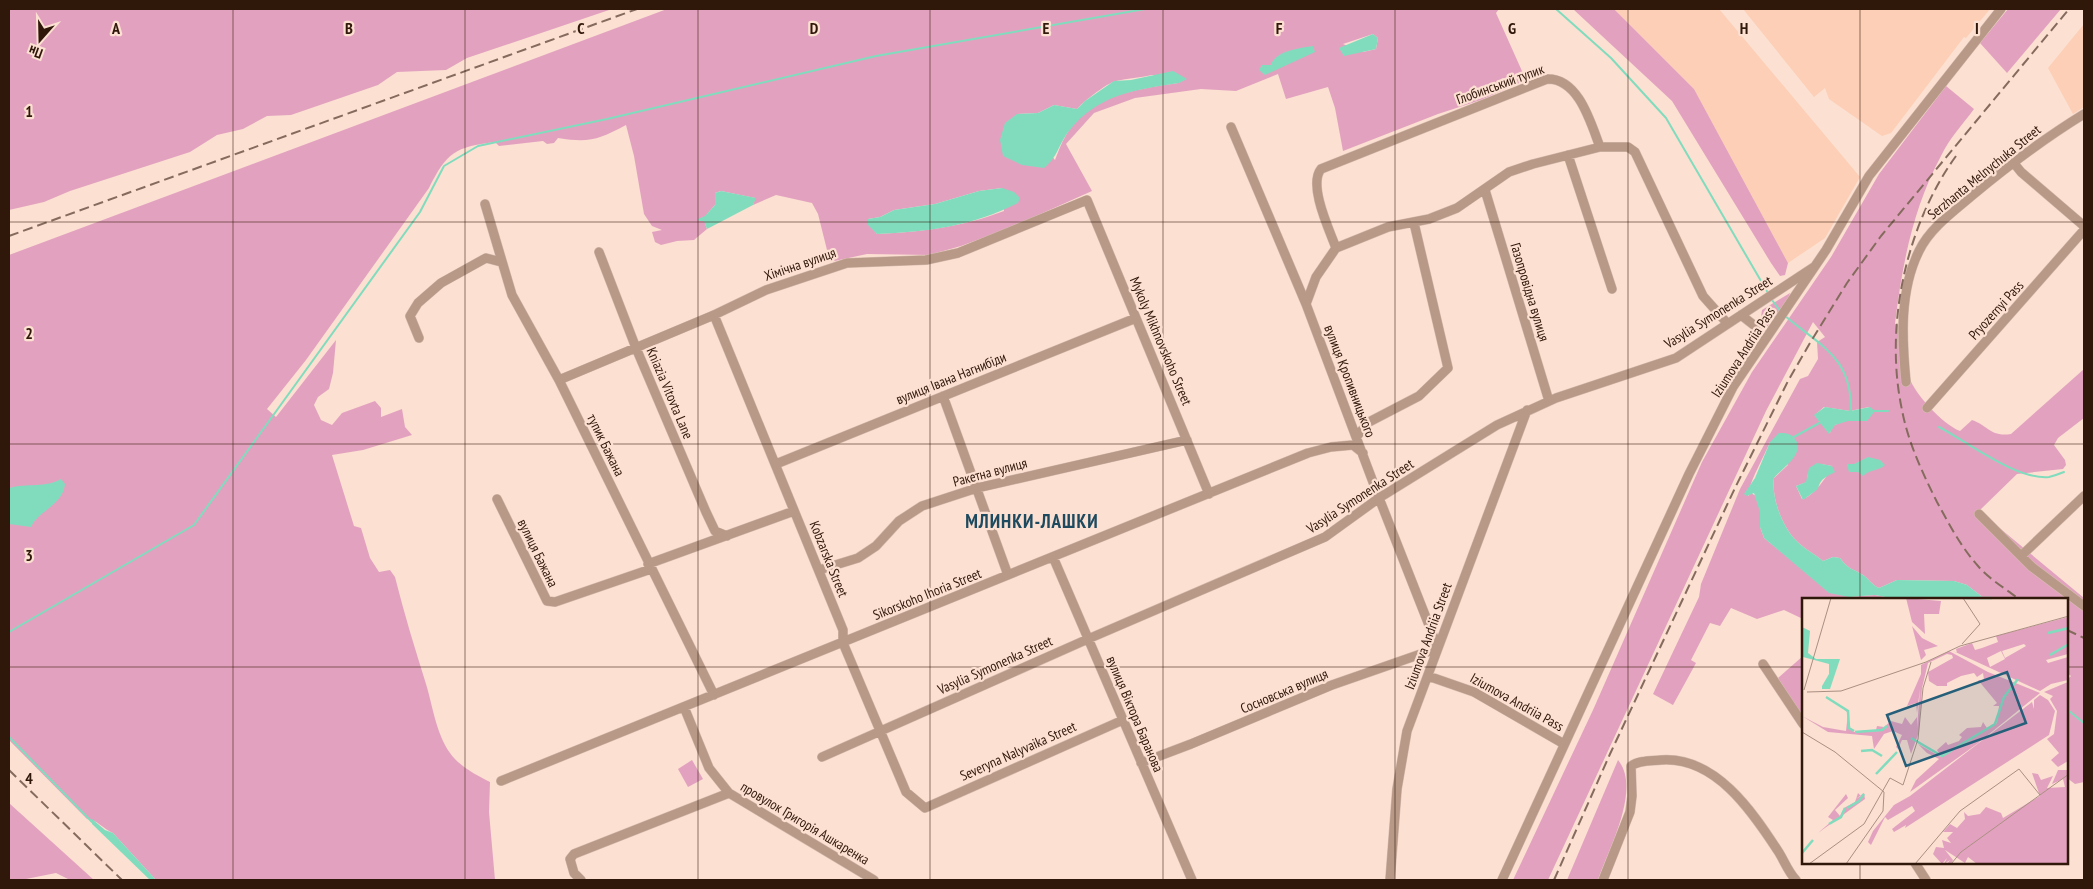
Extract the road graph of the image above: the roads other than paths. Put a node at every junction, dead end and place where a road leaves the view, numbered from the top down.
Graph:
1 (2001, 9) edge
2 (2084, 114) edge
3 (1231, 128) dead end
4 (1600, 147) junction
5 (1568, 155) junction
6 (2013, 162) junction
7 (1485, 190) junction
8 (1087, 200) joint
9 (485, 204) dead end
10 (1414, 222) junction
11 (2084, 228) edge
12 (1336, 248) junction
13 (599, 252) dead end
14 (501, 262) junction
15 (1814, 267) junction
16 (1612, 289) dead end
17 (1306, 304) junction
18 (714, 315) junction
19 (1742, 315) junction
20 (1136, 318) junction
21 (1727, 324) junction
22 (419, 338) dead end
23 (1763, 343) junction
24 (636, 348) junction
25 (559, 380) junction
26 (1906, 382) dead end
27 (943, 396) junction
28 (1549, 401) junction
29 (1927, 408) dead end
30 (1527, 410) junction
31 (1357, 436) junction
32 (1187, 440) junction
33 (1363, 453) junction
34 (776, 464) junction
35 (977, 488) junction
36 (1209, 494) junction
37 (2084, 496) edge
38 (1379, 498) junction
39 (496, 499) dead end
40 (794, 511) junction
41 (1979, 514) dead end
42 (727, 536) junction
43 (2021, 556) junction
44 (1053, 557) junction
45 (650, 567) junction
46 (819, 570) junction
47 (1008, 575) junction
48 (2084, 606) edge
49 (1088, 639) junction
50 (843, 644) junction
51 (1438, 648) junction
52 (1762, 664) dead end
53 (1428, 676) junction
54 (714, 695) junction
55 (684, 707) junction
56 (1123, 720) junction
57 (1802, 723) edge
58 (881, 730) junction
59 (1564, 744) junction
60 (822, 757) dead end
61 (1141, 763) junction
62 (501, 780) dead end
63 (729, 793) junction
64 (925, 808) joint
65 (1916, 864) edge
66 (581, 880) edge
67 (874, 880) edge
68 (1192, 880) edge
69 (1390, 880) edge
70 (1502, 880) edge
71 (1602, 880) edge
72 (1796, 880) edge
73 (1926, 880) edge

1 - 15 street, Iziumova Andriia Pass
2 - 6 street, Serzhanta Melnychuka Street
3 - 17 street, вулиця Кропивницького
4 - 5 street
4 - 12 street, Глобинський тупик
4 - 21 street
5 - 7 street
5 - 16 street
6 - 11 street
6 - 26 street, Serzhanta Melnychuka Street
7 - 10 street
7 - 28 street, Газопровідна вулиця
8 - 18 street, Хімічна вулиця
8 - 20 street, Mykoly Mikhnovskoho Street
9 - 14 street, тупик Бажана
10 - 12 street
10 - 31 street
11 - 29 street, Pryozernyi Pass
12 - 17 street
13 - 24 street, Kniazia Vitovta Lane
14 - 22 street
14 - 25 street, тупик Бажана
15 - 19 street, Vasylia Symonenka Street
15 - 23 street, Iziumova Andriia Pass
17 - 31 street, вулиця Кропивницького
18 - 24 street, Хімічна вулиця
18 - 34 street, Kobzarska Street
19 - 21 street, Vasylia Symonenka Street
19 - 23 street
20 - 27 street, вулиця Івана Нагнибіди
20 - 32 street, Mykoly Mikhnovskoho Street
21 - 28 street, Vasylia Symonenka Street
23 - 59 street, Iziumova Andriia Pass
24 - 25 street, Хімічна вулиця
24 - 42 street, Kniazia Vitovta Lane
25 - 45 street, тупик Бажана
27 - 34 street, вулиця Івана Нагнибіди
27 - 35 street
28 - 30 street, Vasylia Symonenka Street
30 - 38 street, Vasylia Symonenka Street
30 - 51 street, Iziumova Andriia Street
31 - 33 street, вулиця Кропивницького
32 - 35 street, Ракетна вулиця
32 - 36 street, Mykoly Mikhnovskoho Street
33 - 36 street, Sikorskoho Ihoria Street
33 - 38 street, вулиця Кропивницького
34 - 40 street, Kobzarska Street
35 - 46 street, Ракетна вулиця
35 - 47 street
36 - 44 street, Sikorskoho Ihoria Street
37 - 43 street
38 - 49 street, Vasylia Symonenka Street
38 - 51 street, вулиця Кропивницького
39 - 45 street, вулиця Бажана
40 - 42 street, вулиця Бажана
40 - 46 street, Kobzarska Street
41 - 43 street
42 - 45 street, вулиця Бажана
43 - 48 street
44 - 47 street, Sikorskoho Ihoria Street
44 - 49 street, вулиця Віктора Баранова
45 - 54 street, тупик Бажана
46 - 50 street, Kobzarska Street
47 - 50 street, Sikorskoho Ihoria Street
49 - 56 street, вулиця Віктора Баранова
49 - 58 street, Vasylia Symonenka Street
50 - 54 street, Sikorskoho Ihoria Street
50 - 58 street, Kobzarska Street
51 - 53 street, Iziumova Andriia Street
51 - 61 street, Сосновська вулиця
52 - 57 street
53 - 59 street, Iziumova Andriia Pass
53 - 69 street, Iziumova Andriia Street
54 - 55 street, Sikorskoho Ihoria Street
55 - 62 street, Sikorskoho Ihoria Street
55 - 63 street, провулок Григорія Ашкаренка
56 - 61 street, вулиця Віктора Баранова
56 - 64 street, Severyna Nalyvaika Street
58 - 60 street, Vasylia Symonenka Street
58 - 64 street, Kobzarska Street
59 - 70 street, Iziumova Andriia Pass
61 - 68 street, вулиця Віктора Баранова
63 - 66 street
63 - 67 street, провулок Григорія Ашкаренка
65 - 73 street
71 - 72 street

